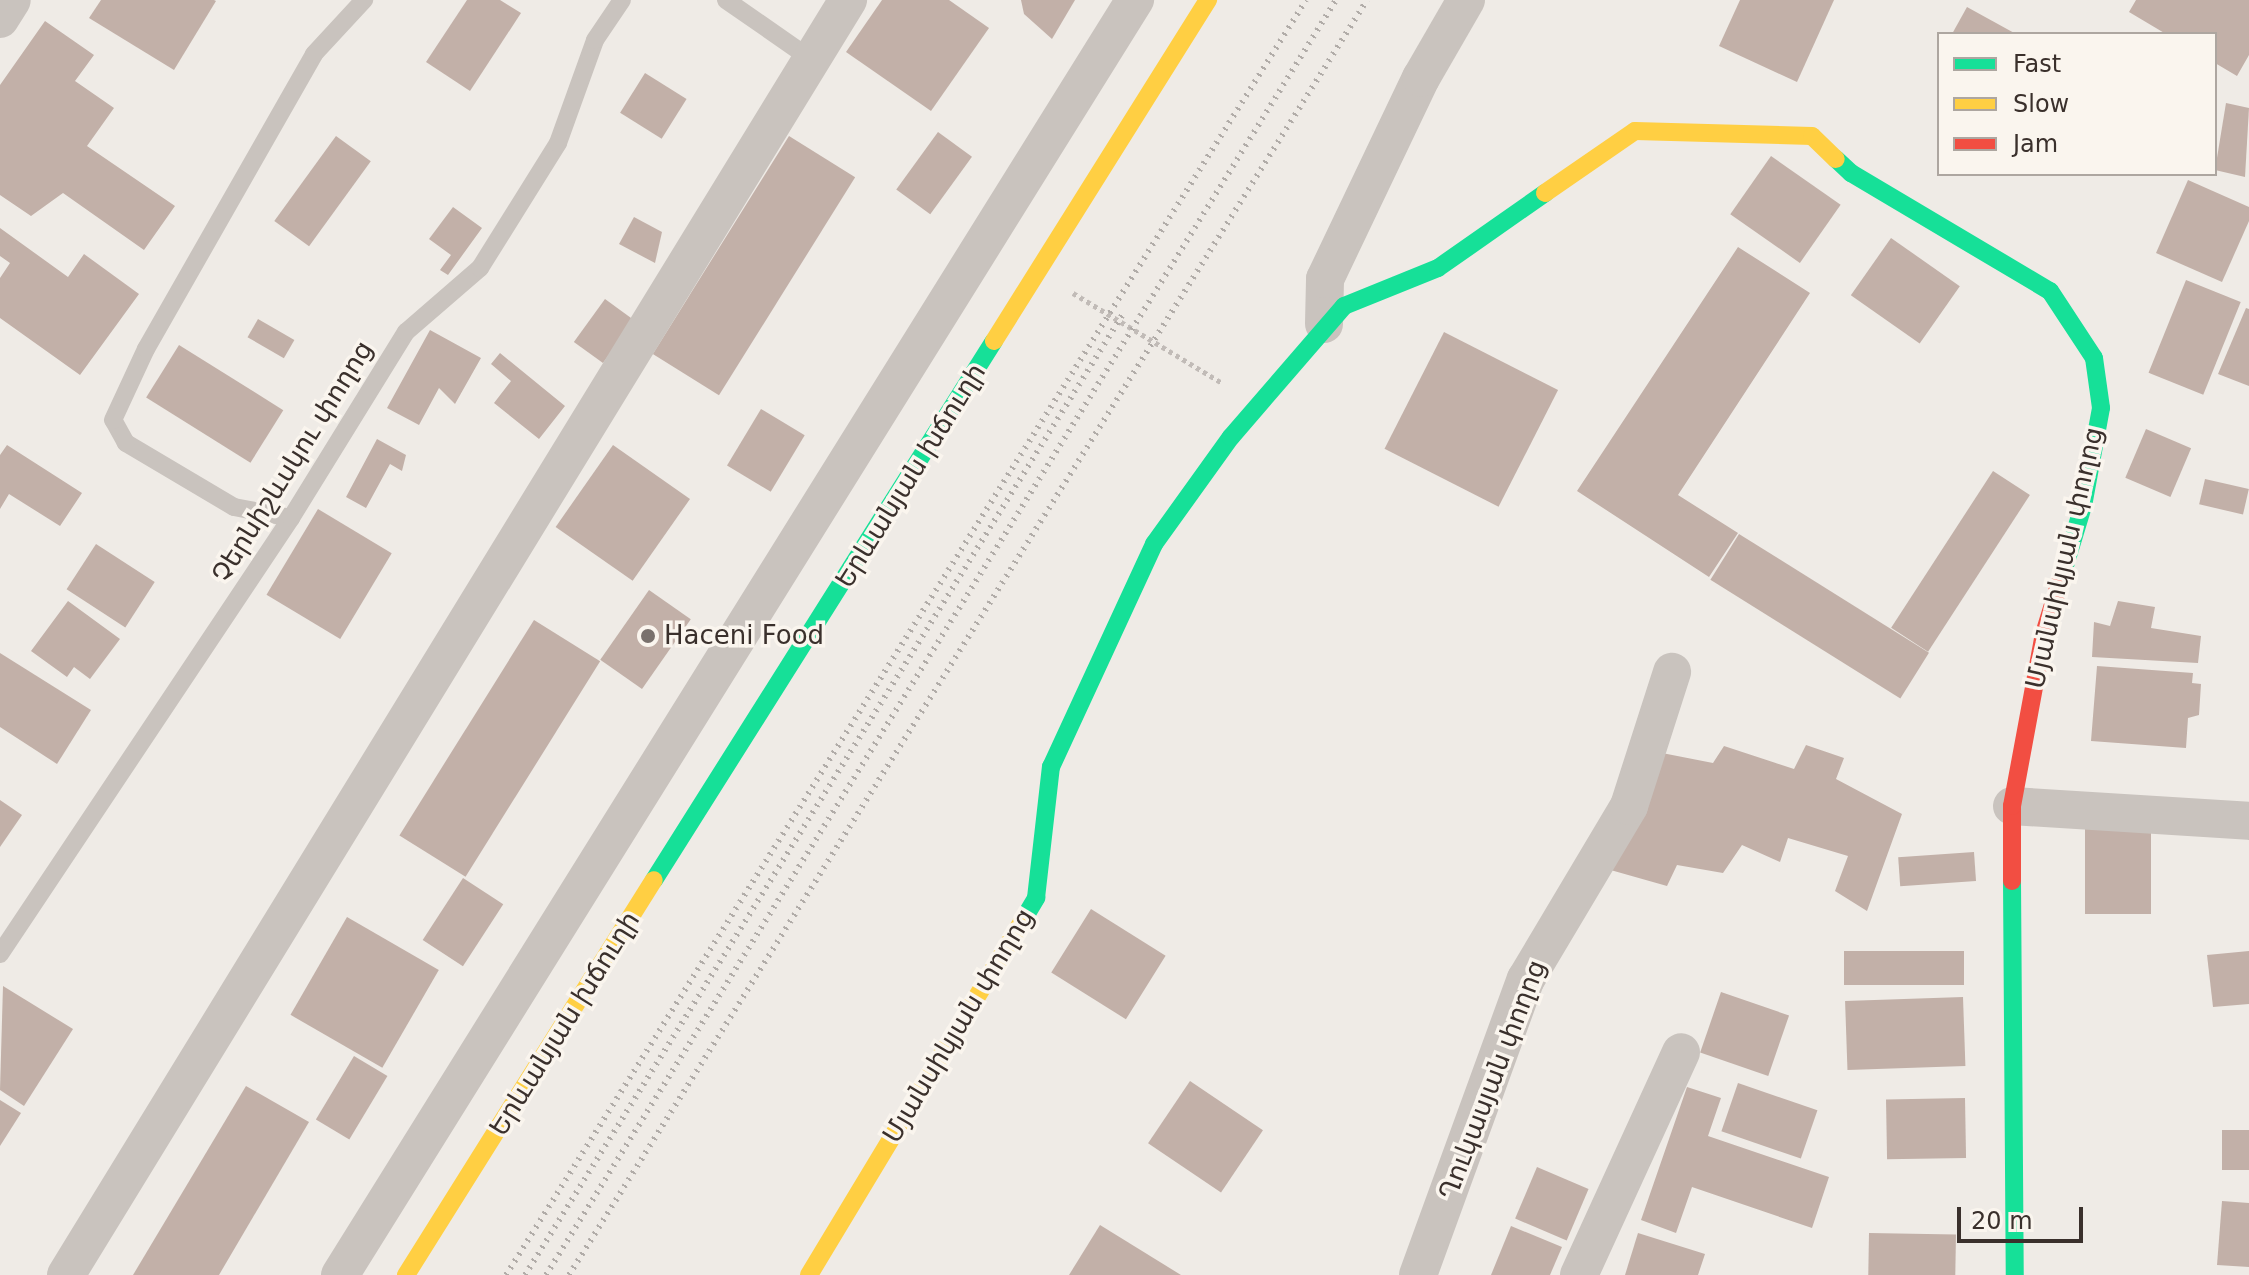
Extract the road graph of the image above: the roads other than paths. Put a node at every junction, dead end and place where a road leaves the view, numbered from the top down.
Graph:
1 (12, 0) edge
2 (364, 0) edge
3 (622, 0) edge
4 (726, 0) edge
5 (848, 0) edge
6 (1135, 0) edge
7 (1466, 0) edge
8 (1202, 2) edge
9 (0, 19) edge
10 (811, 59) junction
11 (1324, 324) junction
12 (291, 518) junction
13 (1672, 672) dead end
14 (2012, 806) junction
15 (2249, 821) edge
16 (0, 954) edge
17 (1681, 1052) dead end
18 (66, 1275) edge
19 (340, 1275) edge
20 (406, 1275) edge
21 (809, 1275) edge
22 (1418, 1275) edge
23 (1579, 1275) edge
24 (2015, 1275) edge

1 - 9 street
2 - 12 lane
3 - 12 lane, Չերնիշևսկու փողոց
4 - 10 lane
5 - 10 street
6 - 19 street
7 - 11 street
8 - 20 main road, Երևանյան խճուղի
10 - 18 street
11 - 14 main road, Մյանսիկյան փողոց
11 - 21 main road, Մյանսիկյան փողոց
12 - 16 lane, Չերնիշևսկու փողոց
13 - 22 street, Ղուկասյան փողոց
14 - 15 street
14 - 24 main road, Մյանսիկյան փողոց
17 - 23 street

